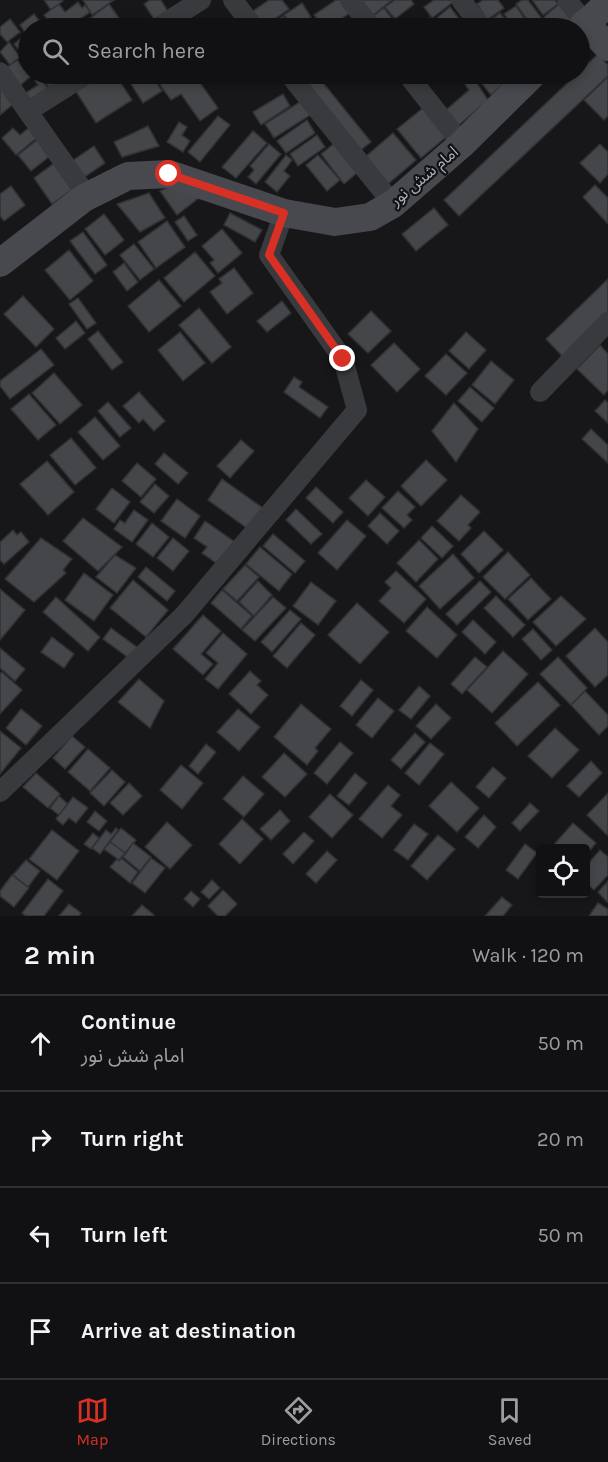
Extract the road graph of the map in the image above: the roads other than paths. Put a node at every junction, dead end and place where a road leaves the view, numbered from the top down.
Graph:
1 (201, 0) edge
2 (232, 0) edge
3 (350, 0) edge
4 (461, 0) edge
5 (567, 0) edge
6 (608, 3) edge
7 (172, 18) edge
8 (246, 18) edge
9 (364, 18) edge
10 (474, 18) edge
11 (577, 18) edge
12 (590, 19) edge
13 (590, 32) edge
14 (608, 47) edge
15 (0, 72) edge
16 (71, 84) edge
17 (297, 84) edge
18 (415, 84) edge
19 (517, 84) edge
20 (30, 110) junction
21 (462, 144) junction
22 (88, 197) junction
23 (393, 204) junction
24 (284, 213) junction
25 (0, 262) edge
26 (608, 322) edge
27 (540, 392) dead end
28 (0, 792) edge

1 - 7 street
2 - 8 street
3 - 9 street
4 - 10 street
5 - 11 street
6 - 12 street
13 - 14 street
15 - 20 street
16 - 20 street
17 - 23 street
18 - 21 street
19 - 21 street, امام شش نور
20 - 22 street
21 - 23 street, امام شش نور
22 - 24 street, امام شش نور
22 - 25 street, امام شش نور
23 - 24 street, امام شش نور
24 - 28 street
26 - 27 street

